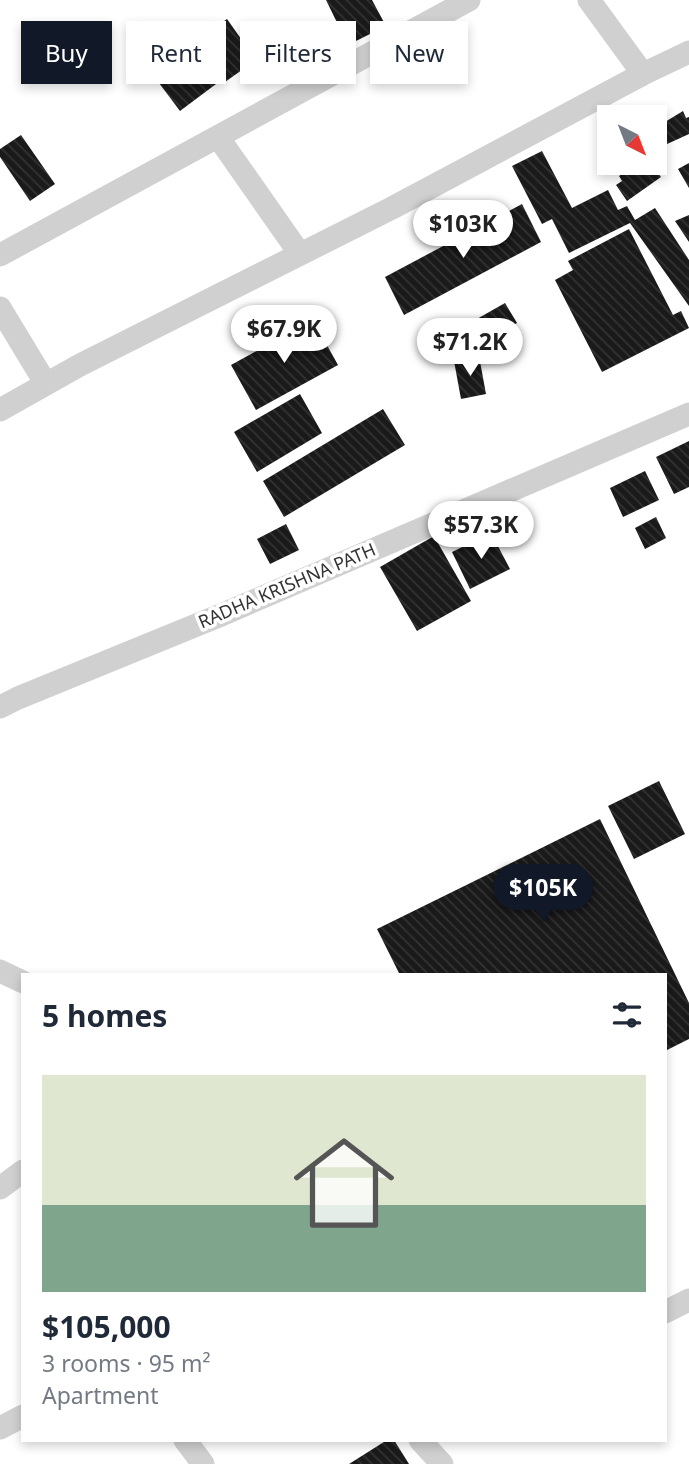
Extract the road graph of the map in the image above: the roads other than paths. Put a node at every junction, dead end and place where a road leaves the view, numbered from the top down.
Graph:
1 (469, 0) edge
2 (589, 0) edge
3 (689, 52) edge
4 (643, 74) junction
5 (218, 137) junction
6 (300, 254) junction
7 (0, 255) edge
8 (0, 308) edge
9 (46, 384) junction
10 (0, 410) edge
11 (689, 414) edge
12 (0, 707) edge
13 (0, 971) edge
14 (21, 981) edge
15 (21, 1172) edge
16 (0, 1188) edge
17 (689, 1300) edge
18 (667, 1311) edge
19 (21, 1417) edge
20 (0, 1428) edge
21 (186, 1442) edge
22 (424, 1442) edge
23 (203, 1464) edge
24 (442, 1464) edge

1 - 5 street
2 - 4 street
3 - 4 street
4 - 6 street
5 - 6 street
5 - 7 street
6 - 9 street
8 - 9 street
9 - 10 street
11 - 12 street, RADHA KRISHNA PATH
13 - 14 street
15 - 16 street
17 - 18 street
19 - 20 street
21 - 23 street
22 - 24 street

